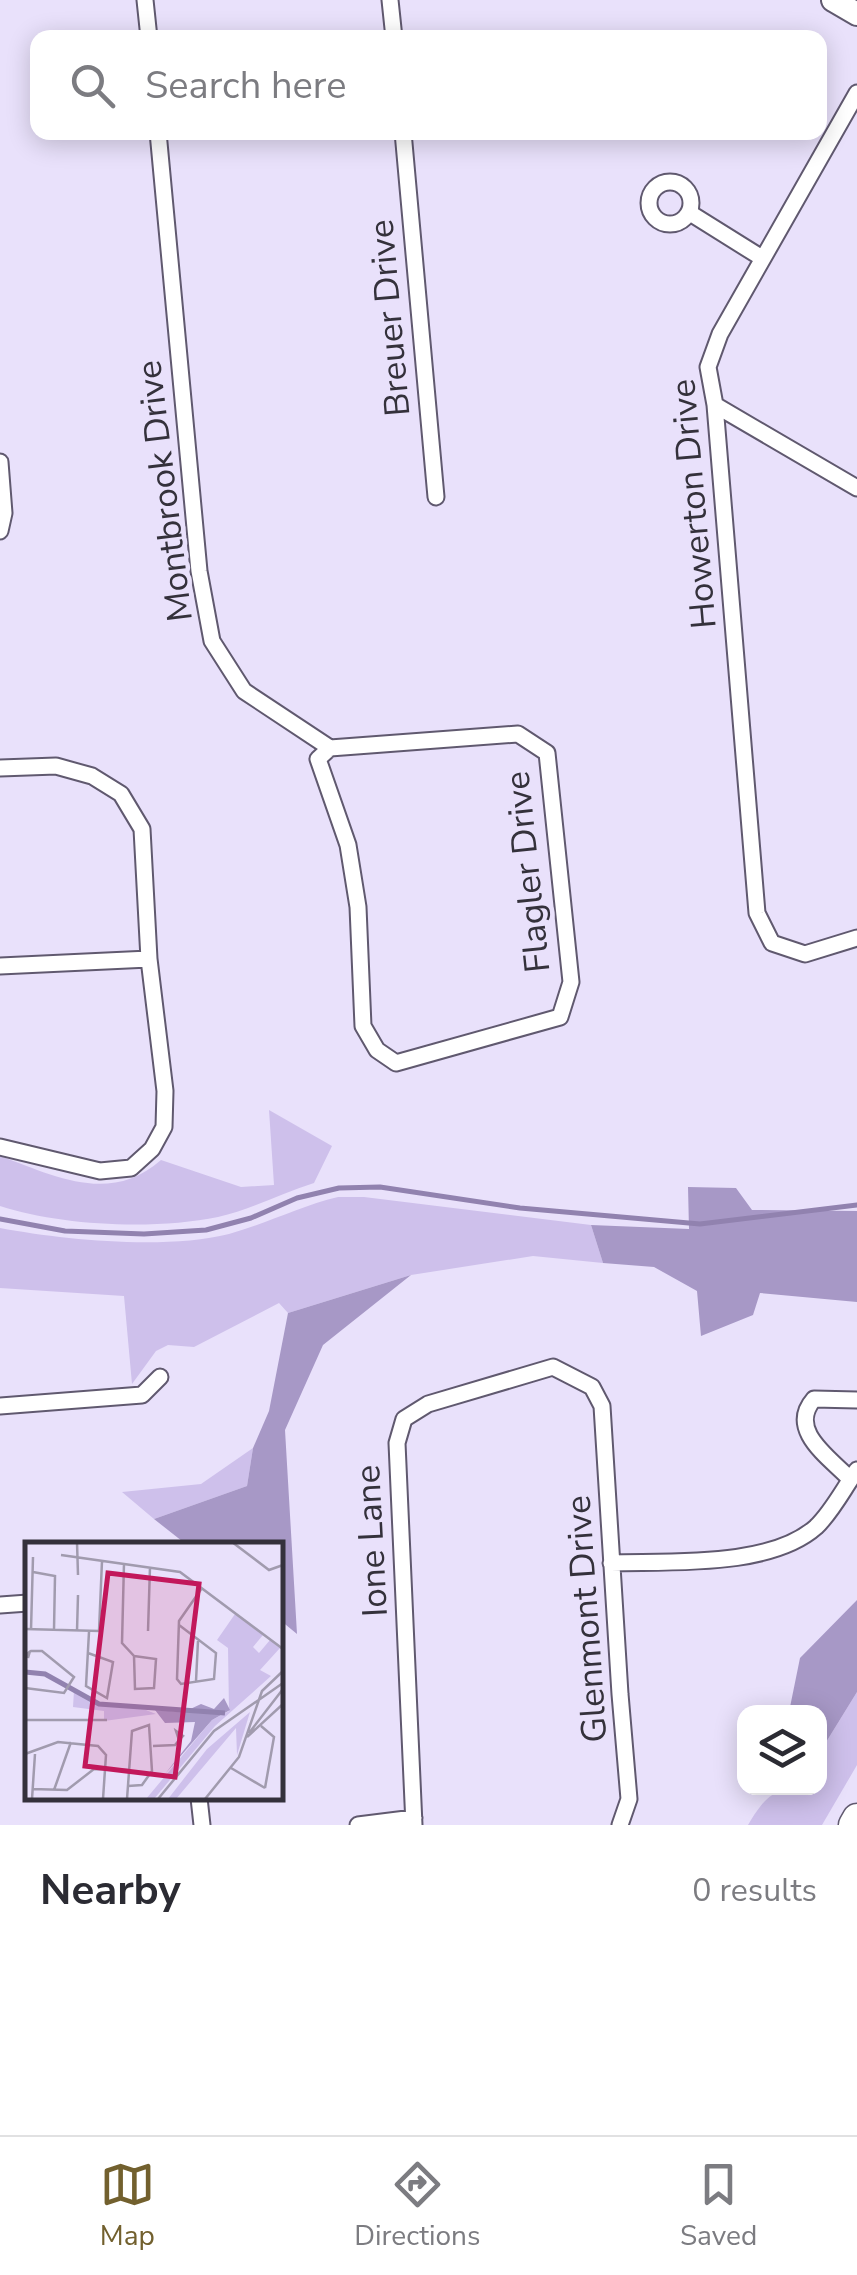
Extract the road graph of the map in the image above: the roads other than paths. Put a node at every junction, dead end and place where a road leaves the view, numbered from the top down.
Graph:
1 (146, 0) edge
2 (390, 0) edge
3 (834, 0) edge
4 (857, 14) edge
5 (148, 30) edge
6 (393, 30) edge
7 (857, 93) edge
8 (159, 140) edge
9 (403, 140) edge
10 (690, 213) dead end
11 (762, 258) junction
12 (715, 405) junction
13 (0, 462) edge
14 (857, 488) edge
15 (436, 497) dead end
16 (0, 531) edge
17 (330, 748) junction
18 (0, 768) edge
19 (857, 938) edge
20 (149, 959) junction
21 (0, 966) edge
22 (0, 1147) edge
23 (160, 1377) dead end
24 (857, 1400) edge
25 (0, 1406) edge
26 (602, 1406) joint
27 (854, 1475) edge
28 (611, 1564) junction
29 (25, 1603) edge
30 (0, 1605) edge
31 (199, 1800) edge
32 (857, 1818) edge
33 (414, 1822) edge
34 (202, 1825) edge
35 (358, 1825) edge
36 (620, 1825) edge
37 (852, 1825) edge

1 - 5 street
2 - 6 street
3 - 4 street
7 - 11 street, Howerton Drive
8 - 17 street, Montbrook Drive
9 - 15 street, Breuer Drive
10 - 11 street
11 - 12 street, Howerton Drive
12 - 14 street
12 - 19 street, Howerton Drive
13 - 16 street
17 - 17 street, Flagler Drive
18 - 20 street
20 - 21 street
20 - 22 street
23 - 25 street
24 - 27 street
26 - 28 street, Glenmont Drive
26 - 33 street, Ione Lane
27 - 28 street
28 - 36 street, Glenmont Drive
29 - 30 street
31 - 34 street
32 - 37 highway
33 - 35 street

